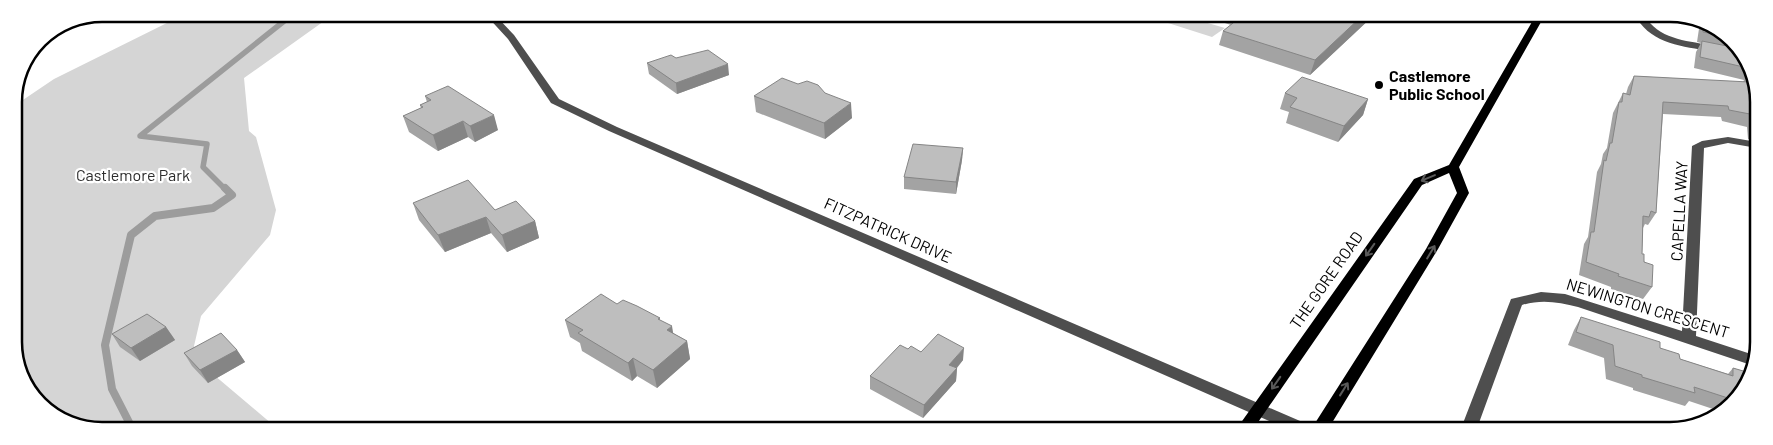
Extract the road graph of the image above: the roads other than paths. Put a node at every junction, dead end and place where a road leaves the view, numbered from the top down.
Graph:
1 (497, 22) edge
2 (1537, 22) edge
3 (1646, 22) edge
4 (1723, 51) edge
5 (1750, 143) edge
6 (1453, 167) junction
7 (1689, 338) junction
8 (1749, 358) edge
9 (1258, 408) junction
10 (1249, 422) edge
11 (1288, 422) edge
12 (1324, 422) edge
13 (1471, 422) edge

1 - 9 street, FITZPATRICK DRIVE
2 - 6 main road
3 - 4 street
5 - 7 street, CAPELLA WAY
6 -> 9 main road, THE GORE ROAD
12 -> 6 main road
7 - 8 street, NEWINGTON CRESCENT
7 - 13 street, NEWINGTON CRESCENT
9 - 10 main road, THE GORE ROAD
9 - 11 street, FITZPATRICK DRIVE

